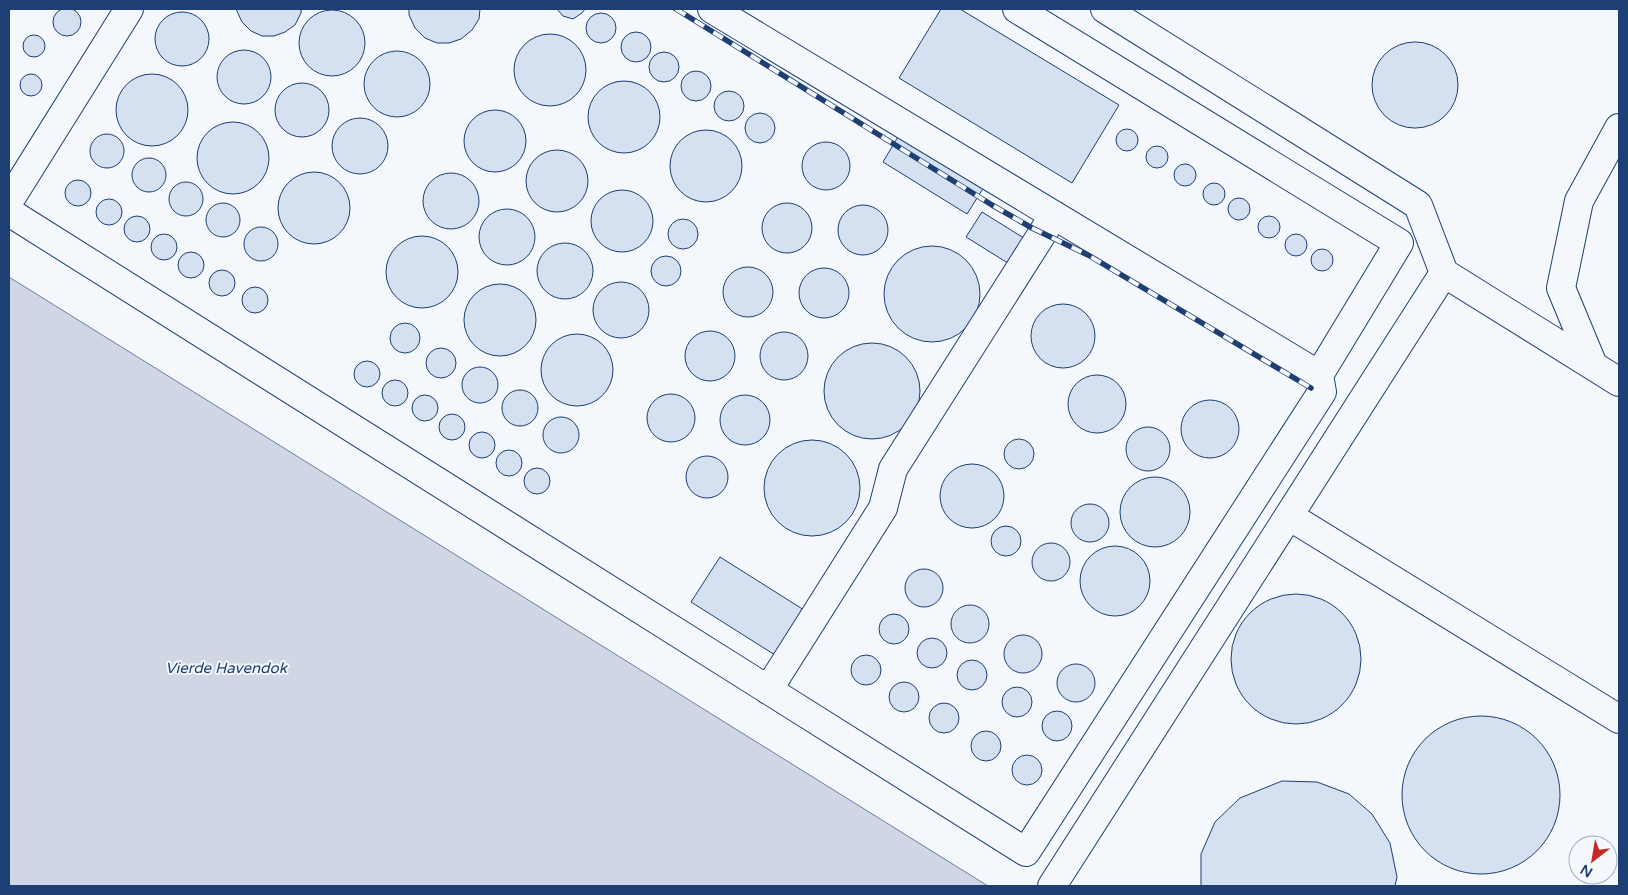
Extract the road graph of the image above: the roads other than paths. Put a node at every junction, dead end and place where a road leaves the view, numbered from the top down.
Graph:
1 (129, 9) edge
2 (712, 9) edge
3 (1017, 9) edge
4 (1105, 9) edge
5 (1619, 128) edge
6 (9, 201) edge
7 (9, 212) edge
8 (1054, 215) junction
9 (1444, 273) junction
10 (1593, 365) junction
11 (1319, 375) junction
12 (1619, 382) edge
13 (1289, 516) junction
14 (768, 690) junction
15 (1619, 719) edge
16 (1052, 886) edge

1 - 6 lane
2 - 8 lane
3 - 11 lane
4 - 9 lane
5 - 10 lane
7 - 14 lane
8 - 11 lane
8 - 14 lane
9 - 10 lane
9 - 13 lane
10 - 12 lane
11 - 14 lane
13 - 15 lane
13 - 16 lane

